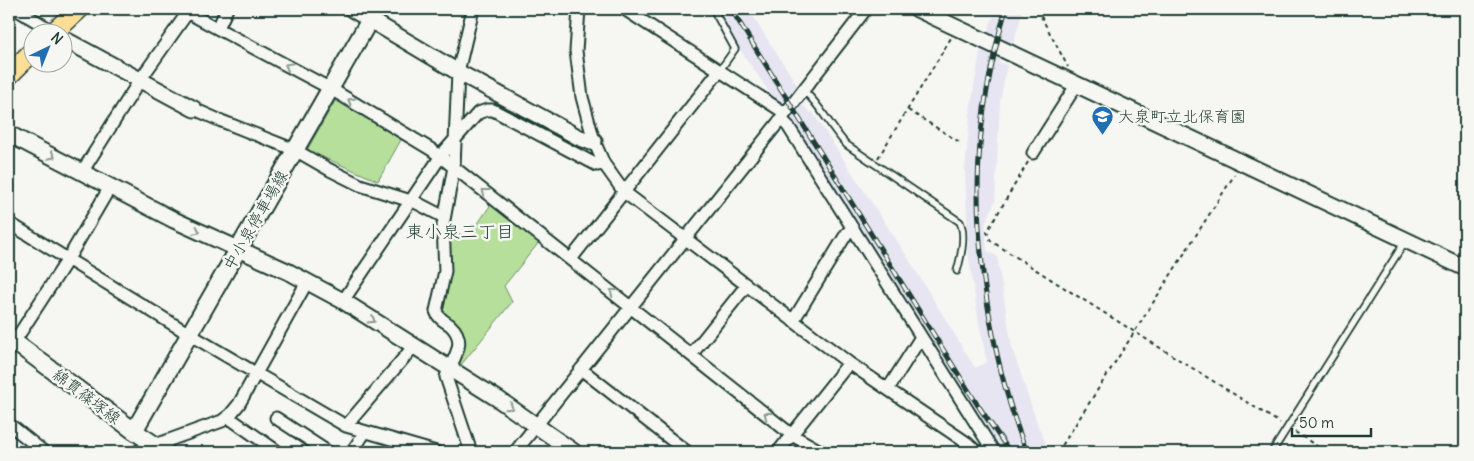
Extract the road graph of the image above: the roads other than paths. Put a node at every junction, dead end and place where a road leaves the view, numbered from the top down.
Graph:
1 (16, 9) edge
2 (79, 9) edge
3 (227, 9) edge
4 (352, 9) edge
5 (473, 9) edge
6 (579, 9) edge
7 (624, 9) edge
8 (713, 9) edge
9 (866, 9) edge
10 (917, 9) edge
11 (185, 11) edge
12 (373, 14) edge
13 (37, 22) edge
14 (65, 22) edge
15 (218, 28) junction
16 (72, 43) edge
17 (22, 62) edge
18 (720, 70) junction
19 (458, 72) junction
20 (9, 75) edge
21 (140, 80) junction
22 (1071, 81) junction
23 (331, 89) junction
24 (803, 90) junction
25 (194, 109) joint
26 (783, 116) junction
27 (551, 122) junction
28 (9, 134) edge
29 (545, 138) junction
30 (455, 140) junction
31 (594, 142) junction
32 (296, 150) junction
33 (1033, 153) road end
34 (441, 157) junction
35 (604, 164) junction
36 (454, 167) junction
37 (82, 172) junction
38 (110, 187) junction
39 (624, 192) junction
40 (411, 200) junction
41 (444, 217) junction
42 (9, 223) edge
43 (852, 229) junction
44 (685, 239) junction
45 (1406, 240) junction
46 (237, 249) junction
47 (68, 259) junction
48 (570, 259) junction
49 (1465, 268) edge
50 (957, 271) dead end
51 (307, 282) junction
52 (746, 286) junction
53 (342, 301) junction
54 (631, 307) junction
55 (793, 321) junction
56 (189, 334) junction
57 (921, 337) junction
58 (11, 344) edge
59 (414, 346) junction
60 (691, 355) junction
61 (849, 363) junction
62 (450, 369) junction
63 (581, 369) junction
64 (255, 373) junction
65 (888, 389) junction
66 (228, 417) junction
67 (276, 418) dead end
68 (9, 424) edge
69 (346, 426) junction
70 (537, 426) junction
71 (134, 431) junction
72 (365, 432) junction
73 (792, 435) junction
74 (161, 449) edge
75 (44, 452) edge
76 (136, 452) edge
77 (278, 452) edge
78 (328, 452) edge
79 (352, 452) edge
80 (436, 452) edge
81 (471, 452) edge
82 (515, 452) edge
83 (574, 452) edge
84 (687, 452) edge
85 (778, 452) edge
86 (822, 452) edge
87 (977, 452) edge
88 (994, 452) edge
89 (1272, 452) edge

1 - 13 street
2 - 14 main road
3 - 15 street
4 - 12 street
5 - 19 street
6 - 31 street
7 - 18 street
8 - 18 lane
9 - 24 street
10 - 22 street
11 - 15 street
11 - 21 street
12 - 19 street
12 - 23 main road, 中小泉停車場線
23 -> 15 street
16 - 21 street
17 - 20 main road
18 - 26 street
18 - 39 street
19 - 27 street
19 - 30 street
21 - 25 street
21 - 37 street
22 - 33 street
22 - 45 street
23 - 32 main road, 中小泉停車場線
34 -> 23 street
24 - 26 street
24 - 50 lane
25 - 32 street
26 - 43 street
26 - 44 street
27 - 29 street
27 - 31 street
28 -> 37 street
29 - 30 street
29 - 35 street
30 - 34 street
30 - 36 street
31 - 35 street
32 - 40 street
32 - 46 main road, 中小泉停車場線
34 - 36 street
34 - 40 street
35 - 39 street
36 - 41 street
48 -> 36 street
37 - 38 street
38 -> 46 street
38 - 47 street
39 - 44 street
39 - 48 street
40 - 41 street
40 - 53 street
41 - 62 street
42 - 47 street
43 - 55 street
43 - 57 street
44 - 52 street
44 - 54 street
45 - 49 street
45 - 89 lane
46 - 51 street
46 - 56 main road, 中小泉停車場線
47 - 56 street
47 - 58 street
54 -> 48 street
51 - 53 street
51 - 64 street
52 - 55 street
52 - 60 street
53 -> 59 street
54 - 60 street
54 - 63 street
55 - 61 street
56 - 64 street
56 - 71 main road, 中小泉停車場線
57 - 65 street
57 - 88 street
58 - 71 main road, 綿貫篠塚線
59 - 62 street
59 - 69 street
73 -> 60 street
61 - 65 street
61 - 73 street
62 -> 70 street
62 - 81 street
63 - 70 street
63 - 84 street
64 - 66 street
64 - 69 street
65 - 87 street
66 - 74 street
66 - 77 street
67 - 78 street
68 - 75 street
69 - 72 street
70 - 82 street
70 - 83 street
71 - 74 main road, 綿貫篠塚線
72 - 79 street
72 - 80 street
73 - 85 street
73 - 86 street
74 - 76 street

